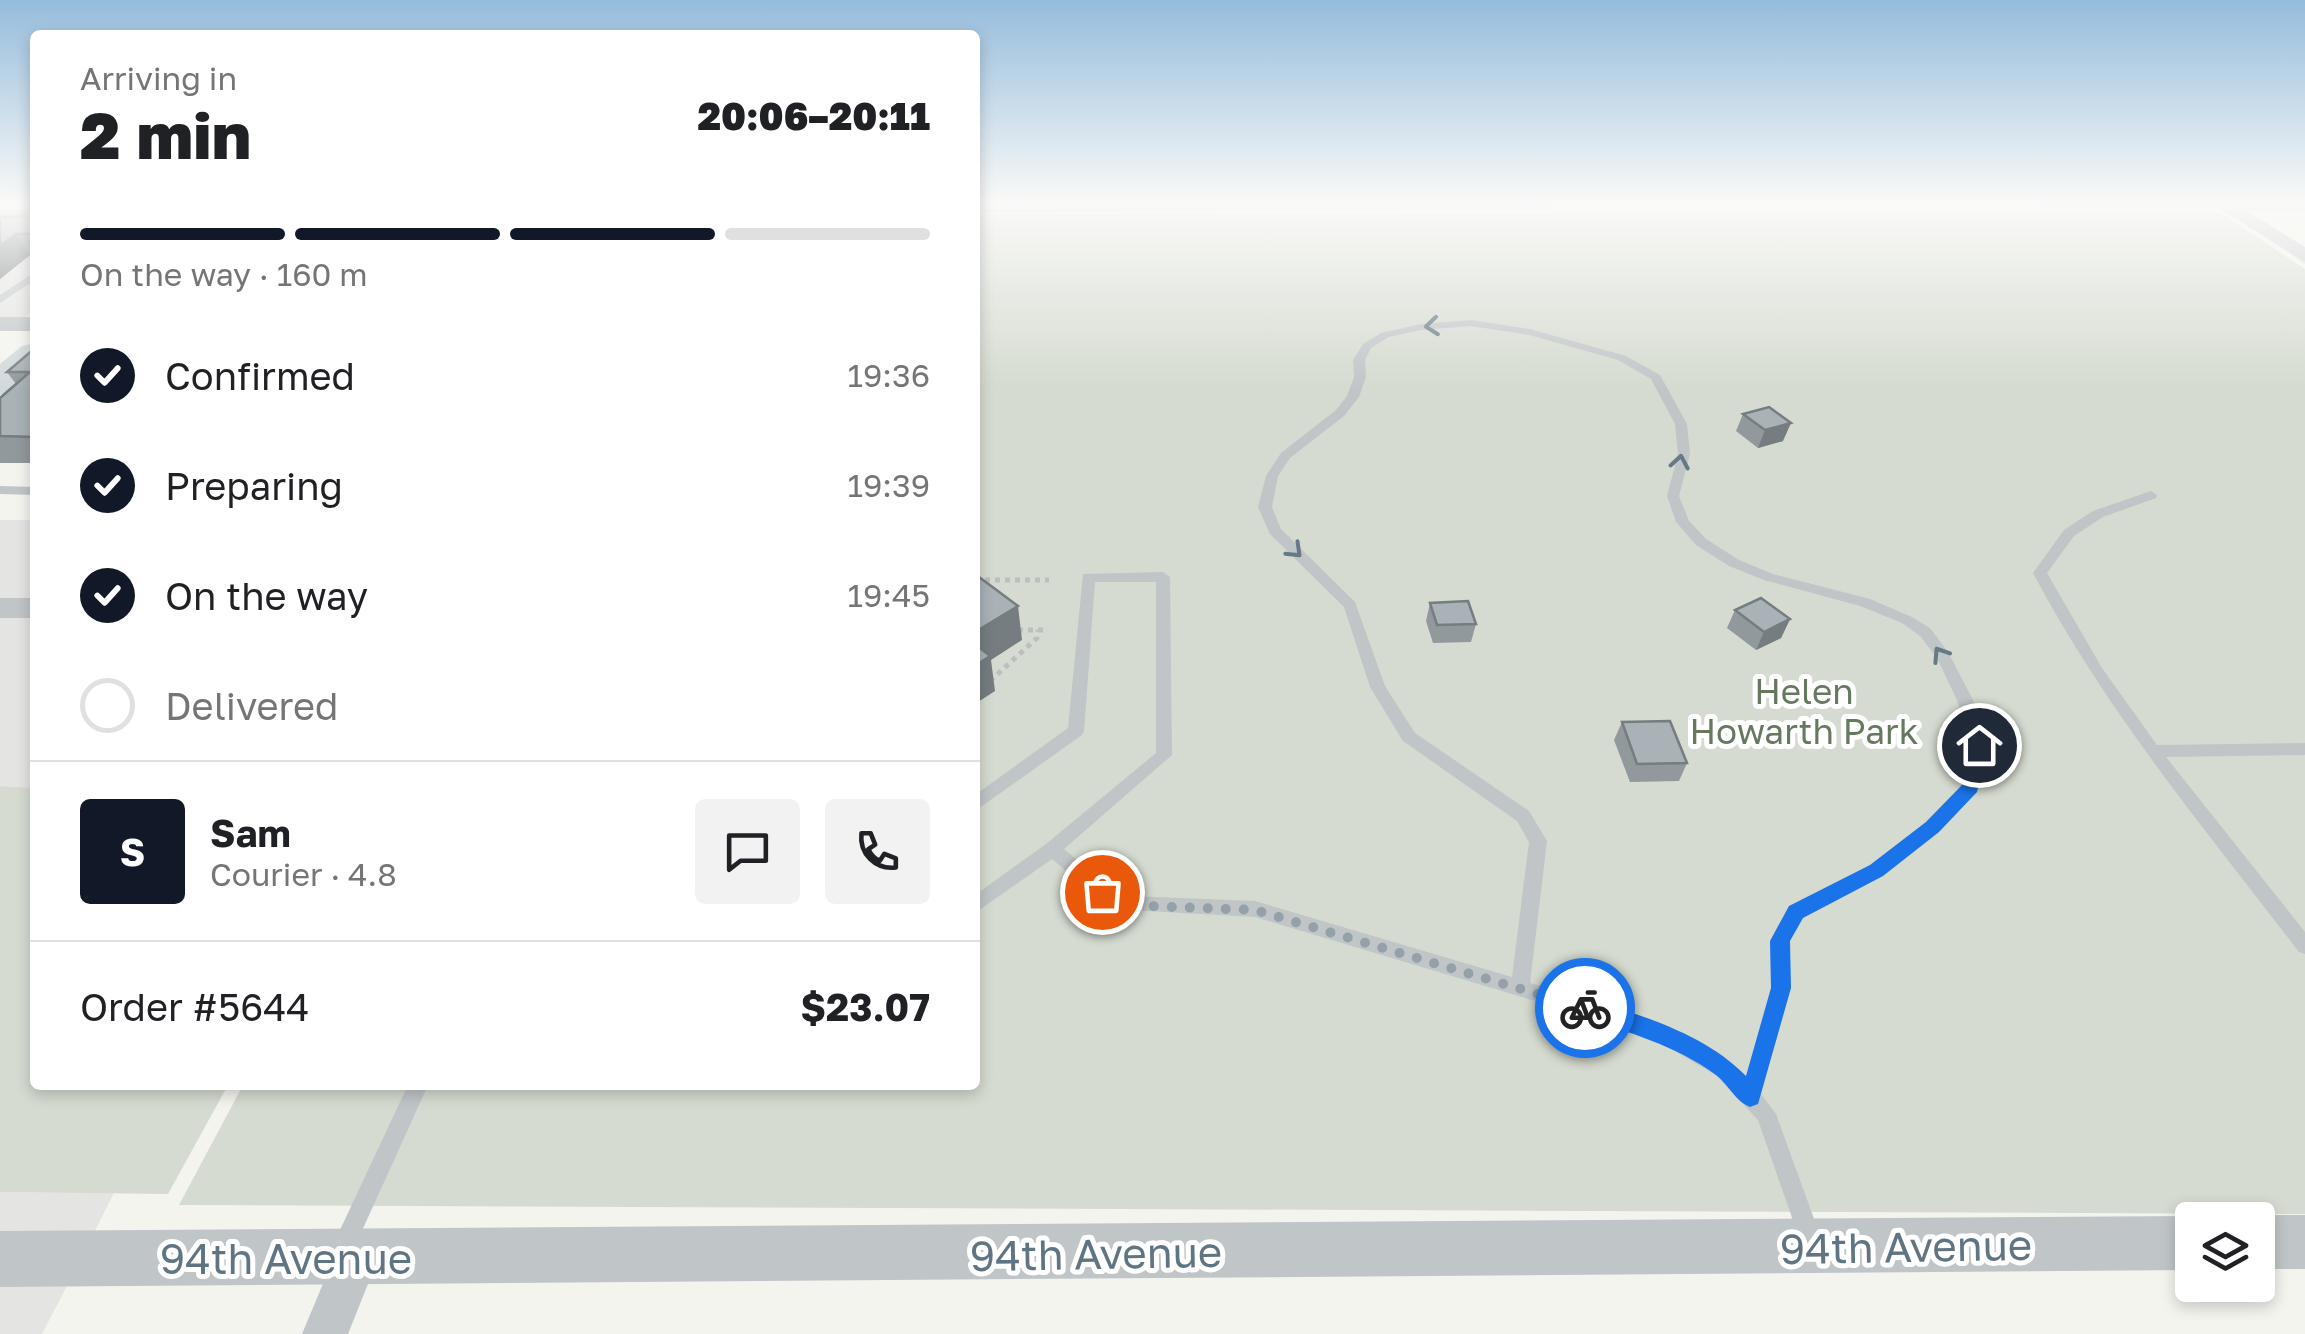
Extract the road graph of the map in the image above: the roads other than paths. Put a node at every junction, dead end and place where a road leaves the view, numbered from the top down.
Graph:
1 (30, 291) edge
2 (19, 327) edge
3 (0, 383) edge
4 (0, 490) edge
5 (30, 491) edge
6 (2151, 495) dead end
7 (0, 608) edge
8 (30, 608) edge
9 (2155, 750) junction
10 (2305, 750) edge
11 (980, 800) edge
12 (1052, 849) junction
13 (980, 901) edge
14 (2305, 946) edge
15 (1520, 988) junction
16 (416, 1090) edge
17 (1750, 1097) junction
18 (2275, 1242) edge
19 (2305, 1242) edge
20 (2175, 1243) edge
21 (1813, 1246) junction
22 (0, 1259) edge
23 (347, 1260) junction
24 (325, 1334) edge

1 - 2 lane
2 - 3 main road
4 - 5 lane
6 - 9 lane
7 - 8 street
9 - 10 lane
9 - 14 lane
11 - 12 lane
12 - 13 lane
12 - 15 lane
15 - 17 lane
17 -> 15 lane
16 - 23 lane
17 - 21 lane
18 - 19 street
20 - 21 street, 94th Avenue
21 - 23 street, 94th Avenue
22 - 23 street, 94th Avenue
23 - 24 street

